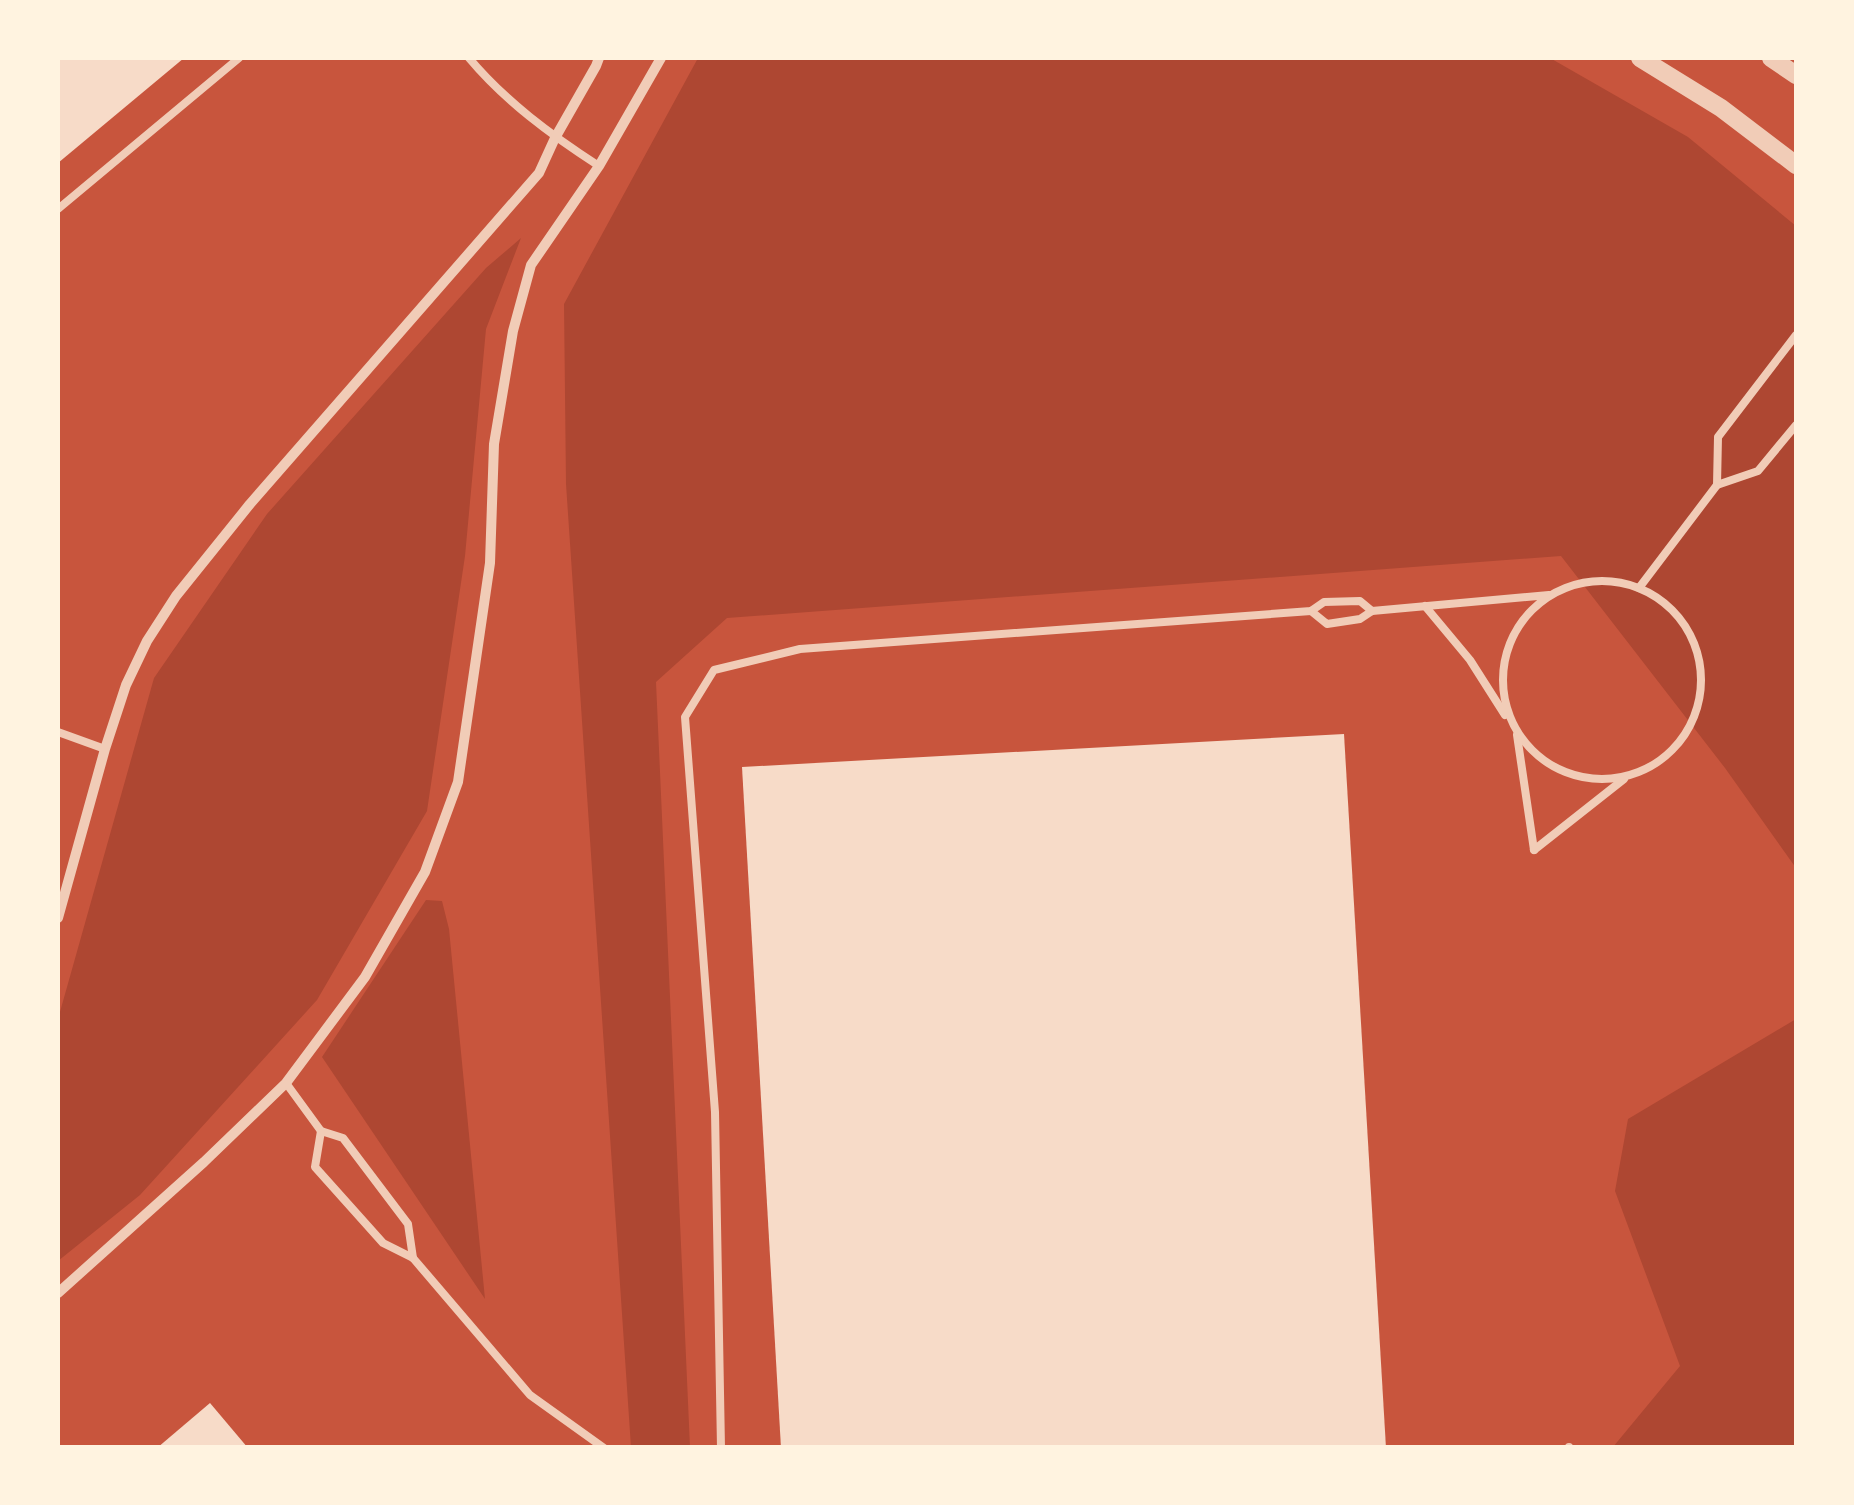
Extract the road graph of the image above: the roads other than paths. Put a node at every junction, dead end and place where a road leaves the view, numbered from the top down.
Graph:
1 (239, 58) edge
2 (468, 58) edge
3 (598, 58) edge
4 (661, 58) edge
5 (1640, 58) edge
6 (1771, 58) edge
7 (1796, 75) edge
8 (555, 138) junction
9 (1796, 165) edge
10 (599, 166) junction
11 (58, 209) edge
12 (1796, 335) edge
13 (1796, 425) edge
14 (1717, 485) junction
15 (1639, 588) junction
16 (1549, 595) junction
17 (1425, 606) junction
18 (1311, 611) junction
19 (1372, 611) junction
20 (58, 732) edge
21 (1517, 733) junction
22 (105, 749) junction
23 (1626, 778) junction
24 (58, 918) edge
25 (286, 1082) junction
26 (320, 1131) junction
27 (413, 1258) junction
28 (58, 1293) edge
29 (604, 1448) edge
30 (720, 1448) edge

1 - 11 lane
2 - 8 lane
3 - 8 street
4 - 10 street
5 - 9 street
6 - 7 street
8 - 10 lane
8 - 22 street
10 - 25 street
12 - 14 lane
13 - 14 lane
14 - 15 lane
15 - 16 lane
15 - 23 lane
16 - 17 lane
16 - 21 lane
17 - 19 lane
17 - 21 lane
18 - 19 lane
18 - 19 lane
18 - 30 lane
20 - 22 lane
21 - 23 lane
21 - 23 lane
22 - 24 street
25 - 26 lane
25 - 28 street
26 - 27 lane
26 - 27 lane
27 - 29 lane

